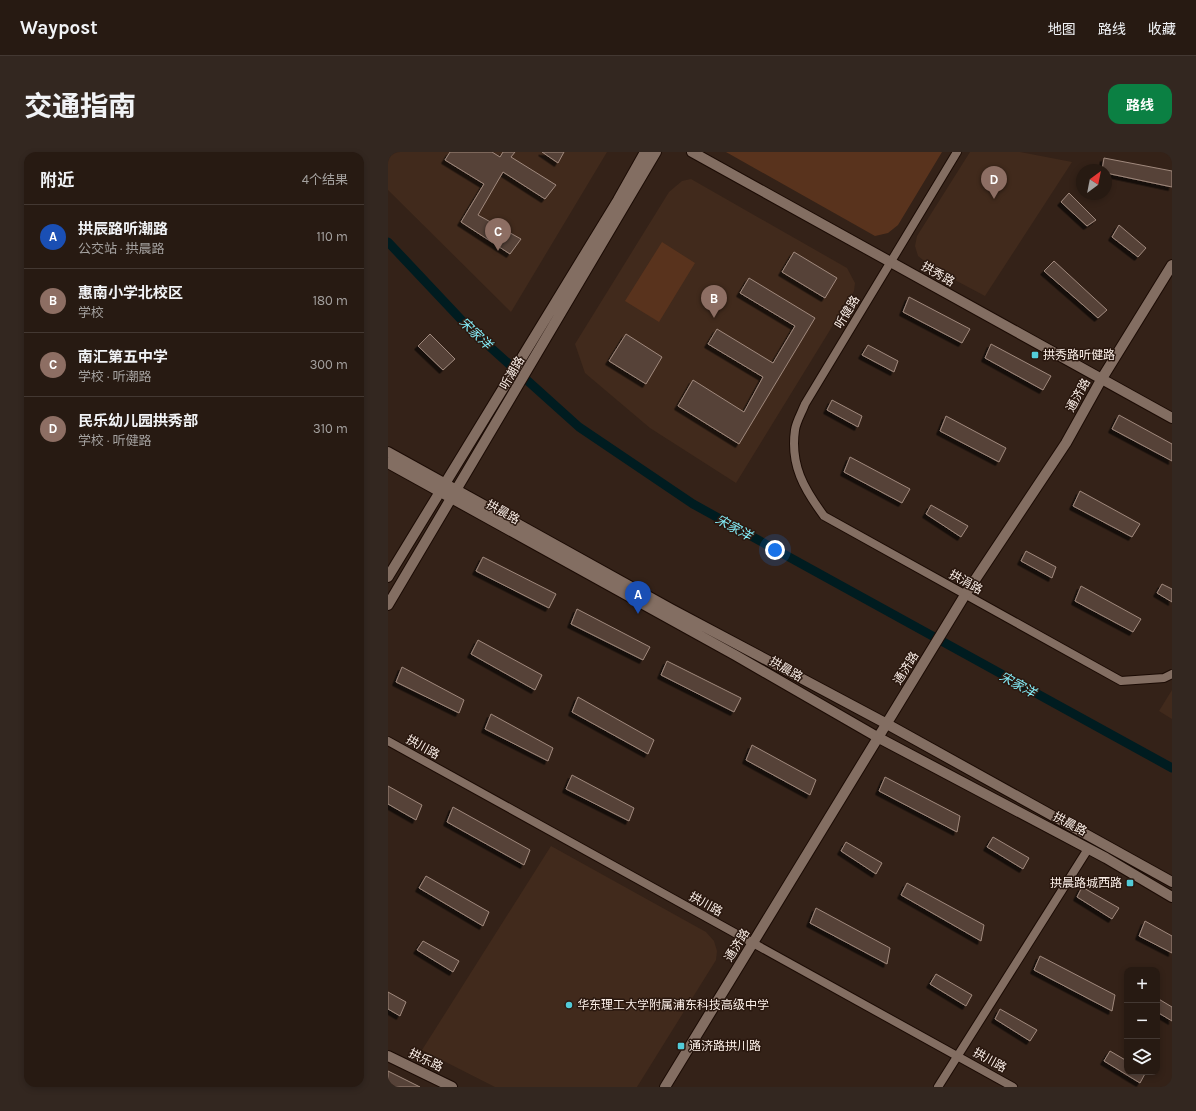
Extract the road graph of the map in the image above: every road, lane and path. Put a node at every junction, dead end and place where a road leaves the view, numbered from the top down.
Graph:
1 (645, 152) edge
2 (656, 152) edge
3 (692, 152) edge
4 (958, 152) edge
5 (891, 262) junction
6 (1172, 265) edge
7 (1101, 380) junction
8 (1172, 418) edge
9 (388, 452) edge
10 (388, 463) edge
11 (442, 487) junction
12 (807, 493) joint
13 (454, 494) junction
14 (388, 577) edge
15 (965, 595) junction
16 (388, 605) edge
17 (1172, 674) edge
18 (887, 724) junction
19 (879, 738) junction
20 (388, 741) edge
21 (1088, 849) junction
22 (1172, 882) edge
23 (1172, 897) edge
24 (753, 944) junction
25 (388, 1056) edge
26 (957, 1056) junction
27 (452, 1087) edge
28 (665, 1087) edge
29 (938, 1087) edge
30 (1013, 1087) edge

1 - 11 main road, 听潮路
2 - 13 main road, 听潮路
3 - 5 main road, 拱秀路
4 - 5 street, 听健路
5 - 7 main road, 拱秀路
5 - 12 street, 听健路
6 - 7 main road, 通济路
7 - 8 main road, 拱秀路
7 - 15 main road, 通济路
9 - 11 main road, 拱晨路
10 - 11 main road, 拱晨路
11 - 13 main road, 拱晨路
11 - 14 main road, 听潮路
12 - 15 street, 拱涓路
13 - 16 main road, 听潮路
13 - 18 main road, 拱晨路
13 - 19 main road, 拱晨路
15 - 17 street, 拱涓路
15 - 18 main road, 通济路
18 - 19 main road, 通济路
18 - 22 main road, 拱晨路
19 - 21 main road, 拱晨路
19 - 24 main road, 通济路
20 - 24 street, 拱川路
21 - 23 main road, 拱晨路
21 - 26 street
24 - 26 street, 拱川路
24 - 28 main road, 通济路
25 - 27 main road, 拱乐路
26 - 29 street
26 - 30 street, 拱川路

